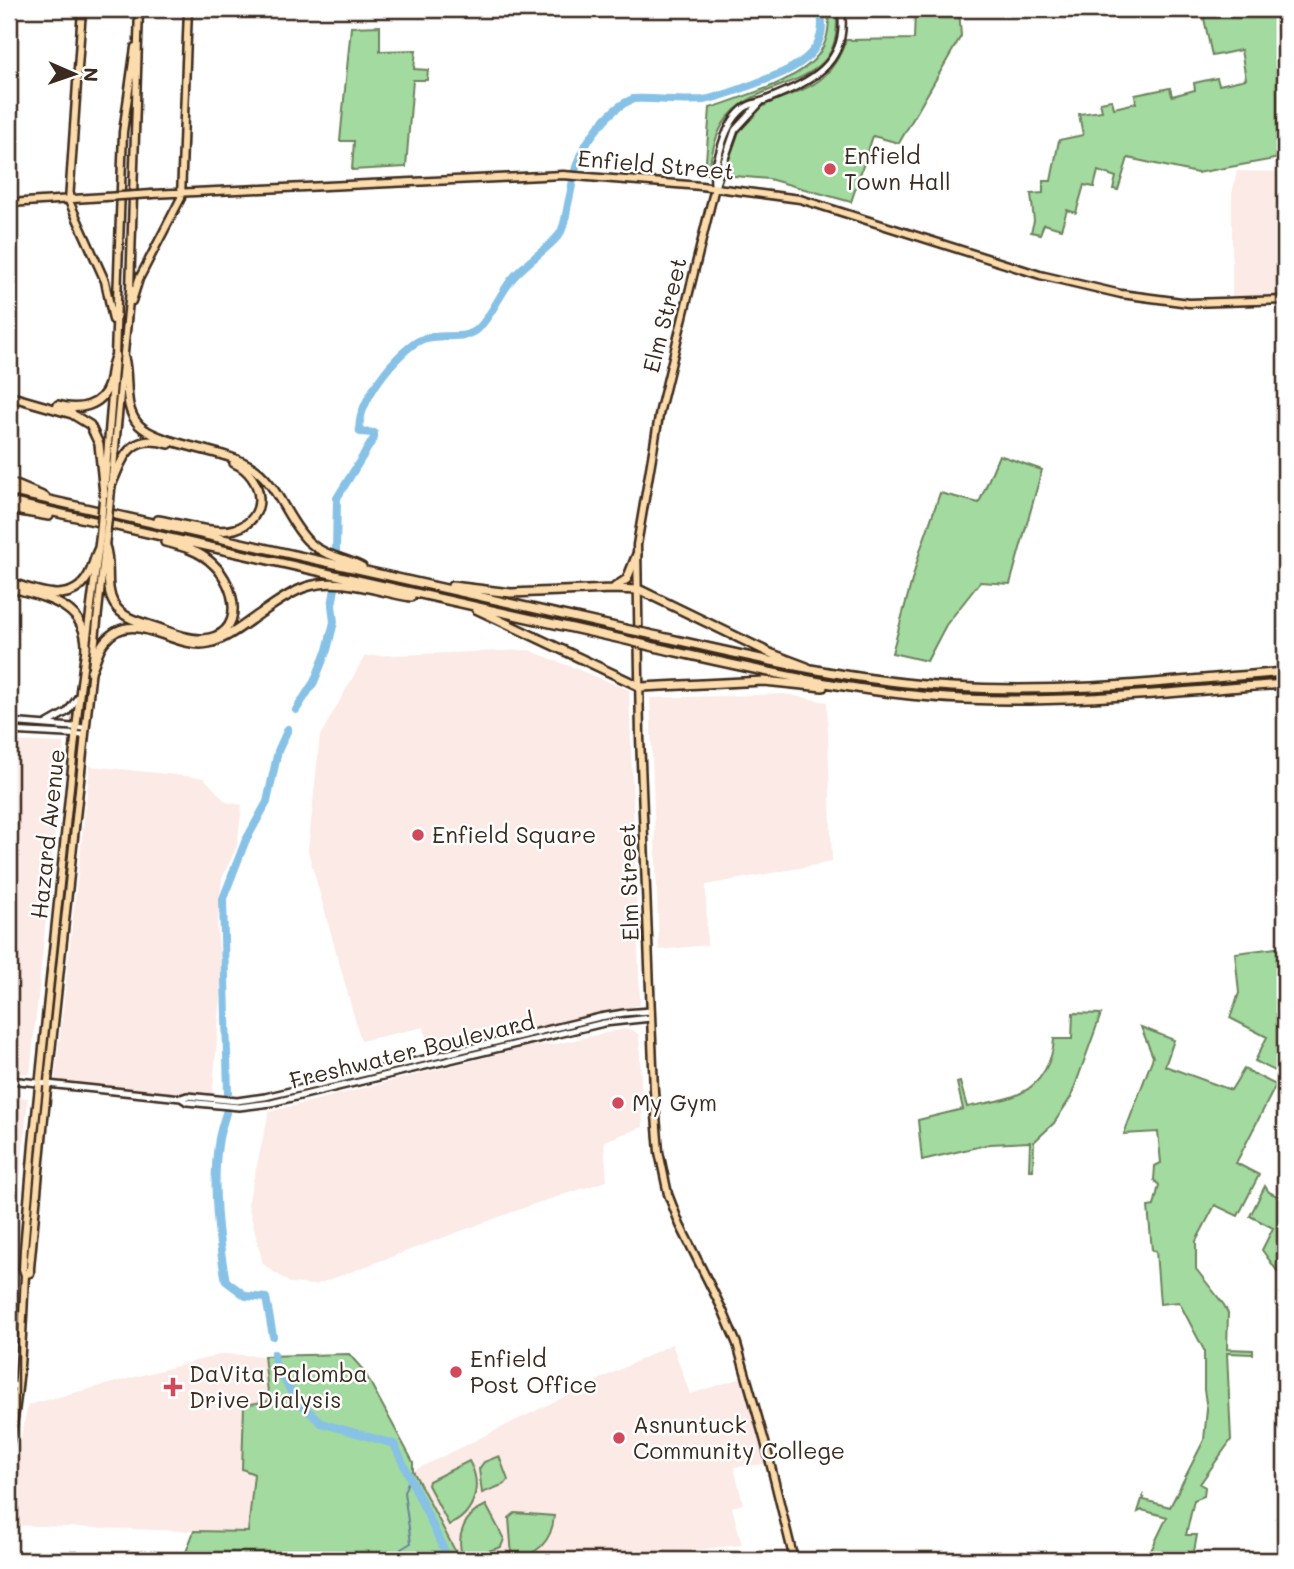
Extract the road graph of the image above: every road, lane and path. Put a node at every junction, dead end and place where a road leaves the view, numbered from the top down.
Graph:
1 (82, 9) edge
2 (139, 9) edge
3 (188, 9) edge
4 (841, 9) edge
5 (138, 31) junction
6 (715, 187) junction
7 (182, 192) junction
8 (69, 200) junction
9 (9, 203) edge
10 (1285, 300) edge
11 (128, 316) junction
12 (116, 332) junction
13 (115, 357) junction
14 (124, 358) junction
15 (9, 394) edge
16 (9, 482) edge
17 (111, 486) junction
18 (9, 491) edge
19 (106, 498) junction
20 (48, 499) junction
21 (9, 502) edge
22 (9, 509) edge
23 (75, 517) junction
24 (139, 520) junction
25 (145, 533) junction
26 (101, 548) junction
27 (636, 554) junction
28 (368, 571) junction
29 (9, 585) edge
30 (437, 587) junction
31 (612, 589) junction
32 (636, 589) junction
33 (425, 596) junction
34 (471, 606) junction
35 (86, 647) junction
36 (810, 670) junction
37 (91, 671) junction
38 (1285, 672) edge
39 (1285, 684) edge
40 (834, 685) junction
41 (639, 687) junction
42 (80, 691) junction
43 (9, 722) edge
44 (46, 724) junction
45 (9, 730) edge
46 (76, 730) junction
47 (85, 731) junction
48 (65, 836) junction
49 (74, 836) junction
50 (52, 962) junction
51 (60, 963) junction
52 (651, 1015) junction
53 (436, 1055) junction
54 (438, 1063) junction
55 (9, 1080) edge
56 (43, 1084) junction
57 (314, 1089) junction
58 (27, 1204) junction
59 (34, 1221) junction
60 (25, 1275) junction
61 (9, 1387) edge
62 (17, 1387) junction
63 (9, 1446) edge
64 (794, 1560) edge

1 - 8 main road
2 - 5 main road
3 - 7 main road
4 - 6 street
5 - 11 main road
5 - 12 main road
6 - 7 main road, Enfield Street
6 - 10 main road, Enfield Street
6 - 27 main road, Elm Street
7 - 8 main road, Enfield Street, bridge
7 - 11 main road
8 - 9 main road, Enfield Street
8 - 12 main road
11 - 14 main road
12 - 13 main road
13 - 15 highway
13 - 19 main road
14 - 17 main road
14 - 28 highway
15 - 19 highway
16 - 20 highway
17 - 19 main road
17 - 24 highway
18 - 20 highway
19 - 26 main road, bridge
20 - 24 highway
21 - 23 highway
22 - 23 highway
23 - 25 highway
24 - 28 highway
25 - 26 highway
25 - 33 highway
26 - 29 highway
26 - 35 main road, Hazard Avenue
26 - 37 main road, Hazard Avenue
27 - 31 highway
27 - 32 main road, Elm Street
28 - 30 highway
29 - 35 highway
30 - 31 highway
30 - 36 highway, bridge
31 - 32 highway
32 - 36 highway
32 - 41 main road, Elm Street
33 - 34 highway
33 - 37 highway
34 - 40 highway, bridge
34 - 41 highway
35 - 42 main road, Hazard Avenue
36 - 38 highway
37 - 47 main road, Hazard Avenue
39 - 40 highway
40 - 41 highway
41 - 52 main road, Elm Street
42 - 44 street
42 - 46 main road, Hazard Avenue
43 - 44 street
44 - 46 street
45 - 46 street
46 - 47 street
46 - 48 main road, Hazard Avenue
47 - 49 main road, Hazard Avenue
48 - 49 main road
48 - 50 main road, Hazard Avenue
49 - 51 main road, Hazard Avenue
50 - 51 main road
50 - 56 main road, Hazard Avenue
51 - 56 main road, Hazard Avenue
52 - 53 street, Freshwater Boulevard
52 - 54 street, Freshwater Boulevard
52 - 64 main road, Elm Street
53 - 54 street
53 - 57 street, Freshwater Boulevard
54 - 57 street, Freshwater Boulevard
55 - 56 street, Freshwater Boulevard
56 - 57 street, Freshwater Boulevard
56 - 58 main road, Hazard Avenue
56 - 59 main road, Hazard Avenue
58 - 59 main road
58 - 60 main road, Hazard Avenue
59 - 60 main road, Hazard Avenue
60 - 62 main road, Hazard Avenue
61 - 62 street
62 - 63 main road, Hazard Avenue

